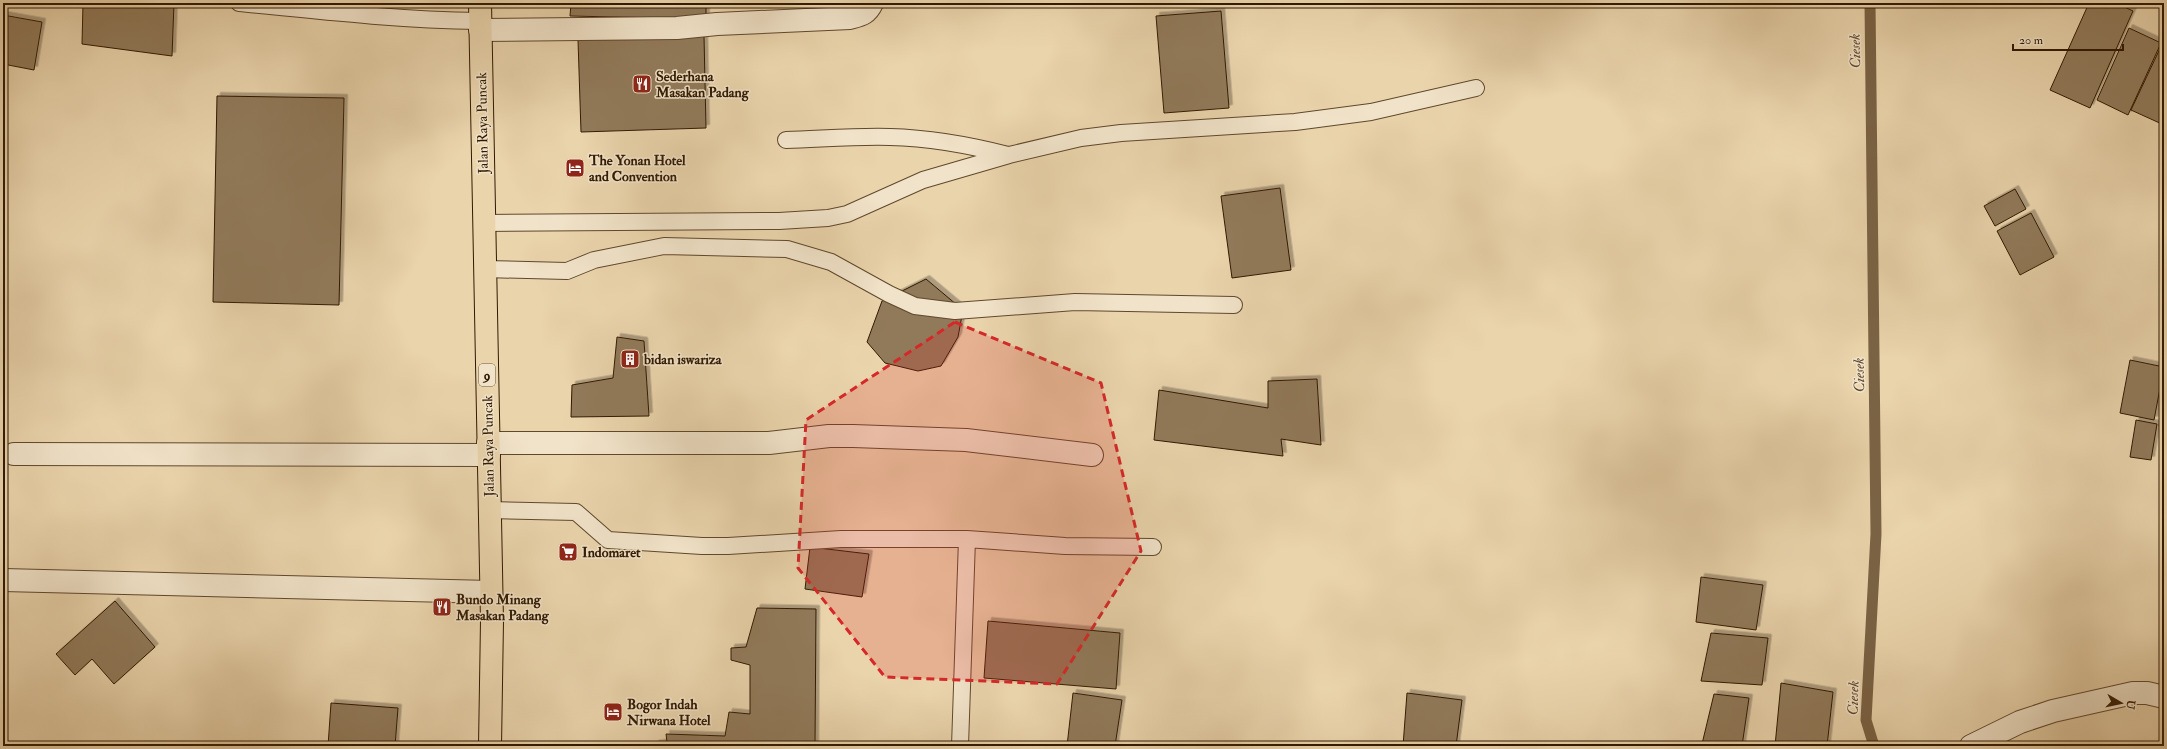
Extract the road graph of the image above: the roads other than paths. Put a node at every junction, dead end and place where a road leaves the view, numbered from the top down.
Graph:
1 (239, 3) edge
2 (872, 3) edge
3 (480, 18) edge
4 (1476, 88) dead end
5 (786, 140) dead end
6 (1009, 155) junction
7 (484, 223) junction
8 (484, 269) junction
9 (1234, 305) dead end
10 (488, 449) junction
11 (14, 454) dead end
12 (1092, 455) dead end
13 (489, 510) junction
14 (967, 539) junction
15 (1153, 547) dead end
16 (3, 580) edge
17 (491, 592) junction
18 (2164, 697) edge
19 (2000, 739) edge
20 (490, 746) edge
21 (960, 746) edge
22 (1971, 746) edge

1 - 3 lane
2 - 3 street
3 - 7 highway, Jalan Raya Puncak / 9
4 - 6 lane
5 - 6 lane
6 - 7 lane
7 - 8 highway, Jalan Raya Puncak / 9
8 - 9 lane
8 - 10 highway, Jalan Raya Puncak / 9
10 - 11 street
10 - 12 street
10 - 13 highway, Jalan Raya Puncak / 9
13 - 14 lane
13 - 17 highway, Jalan Raya Puncak / 9
14 - 15 lane
14 - 21 lane
16 - 17 street
17 - 20 highway, Jalan Raya Puncak / 9
18 - 19 street
19 - 22 street

